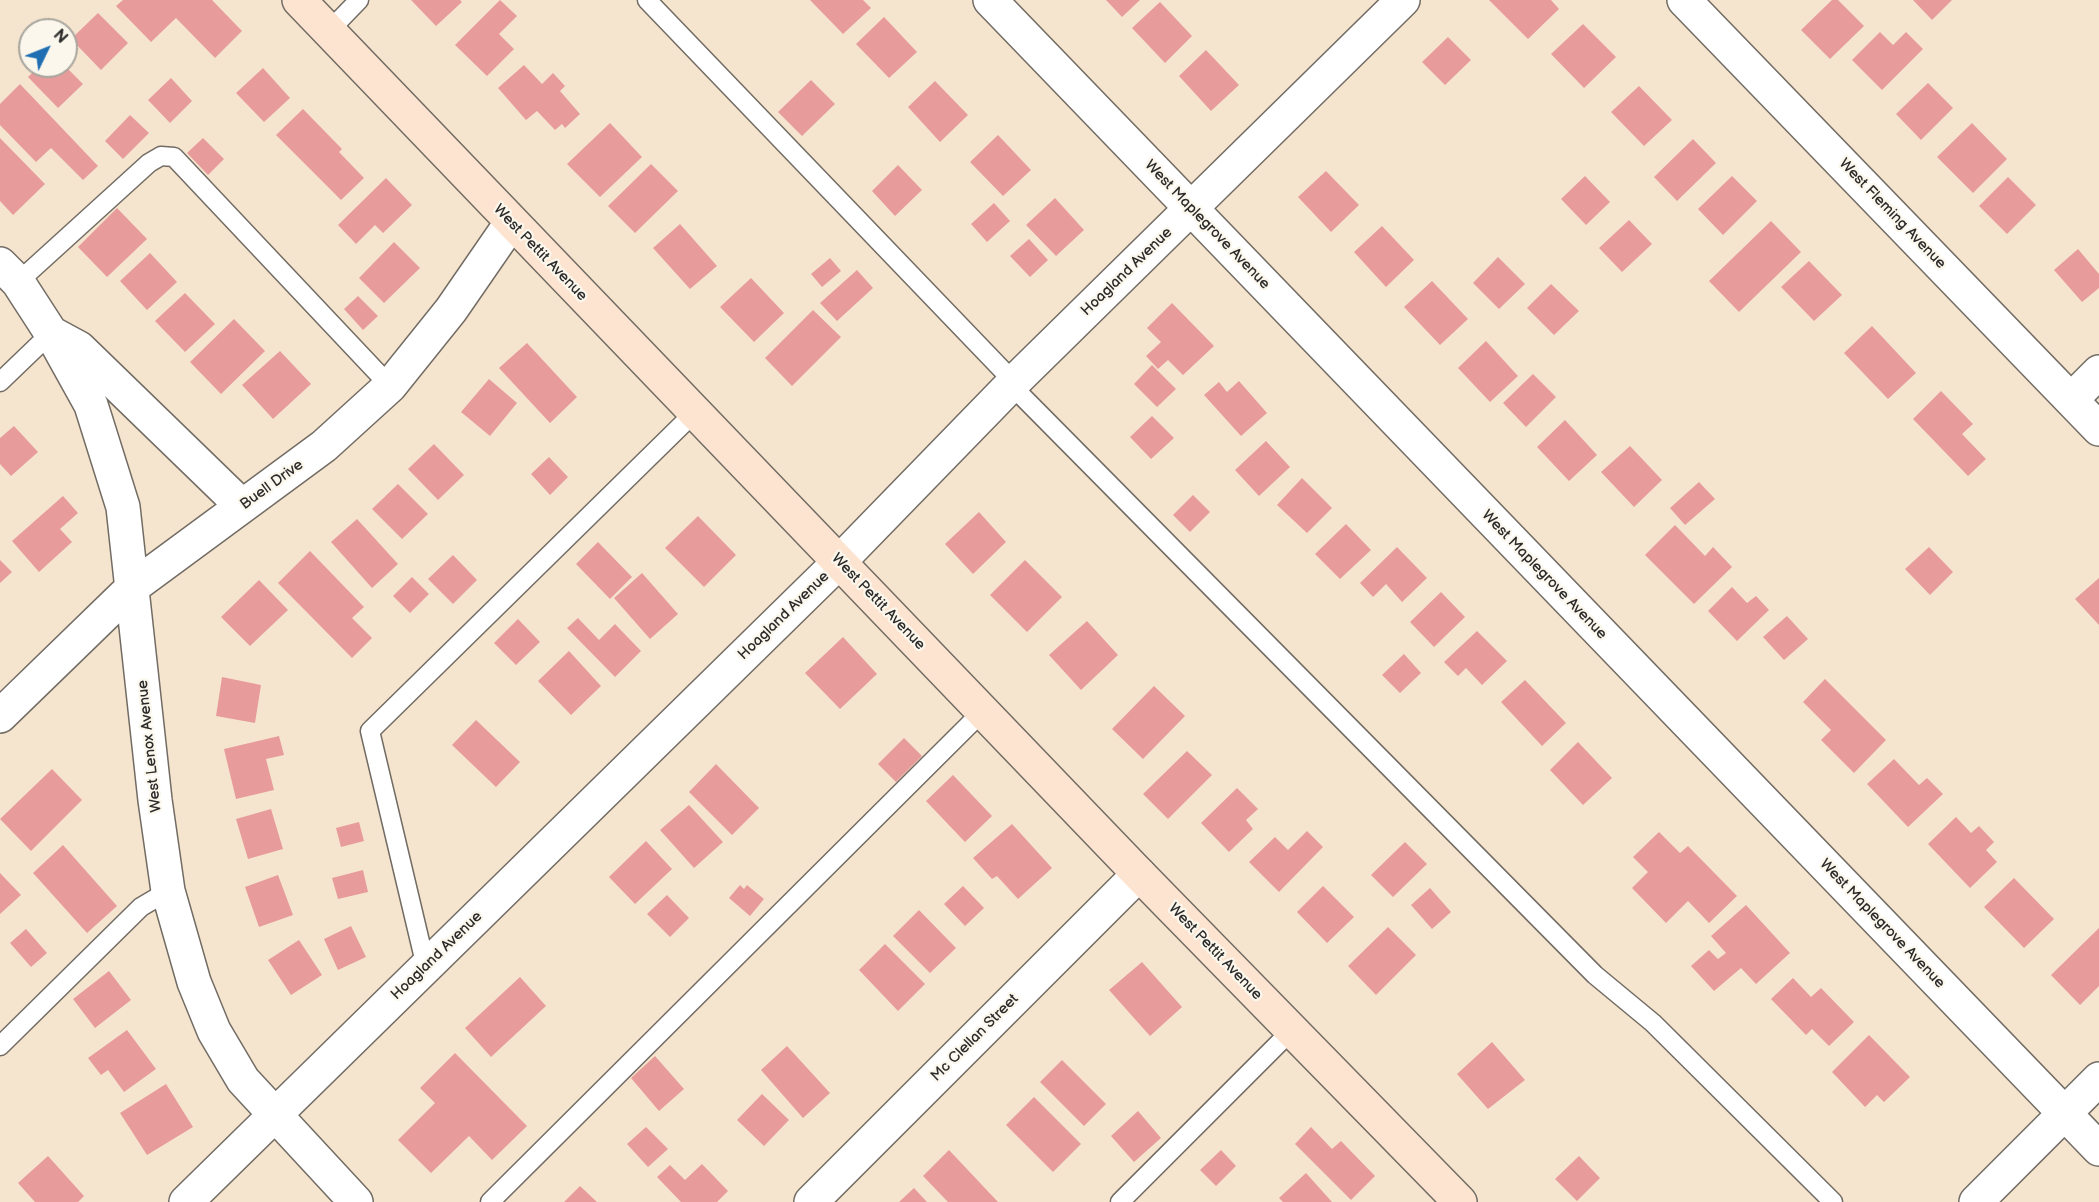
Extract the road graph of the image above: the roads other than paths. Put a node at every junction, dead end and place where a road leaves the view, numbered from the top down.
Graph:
1 (299, 0) edge
2 (359, 0) edge
3 (647, 0) edge
4 (990, 0) edge
5 (1403, 0) edge
6 (1684, 0) edge
7 (329, 31) junction
8 (1191, 209) junction
9 (511, 223) junction
10 (9, 273) edge
11 (51, 333) junction
12 (2099, 372) edge
13 (0, 382) edge
14 (1014, 382) junction
15 (390, 386) junction
16 (2072, 400) junction
17 (694, 412) junction
18 (2099, 429) edge
19 (242, 506) junction
20 (840, 561) junction
21 (134, 586) junction
22 (983, 711) junction
23 (0, 716) edge
24 (1138, 874) junction
25 (168, 891) junction
26 (426, 967) junction
27 (1292, 1030) junction
28 (0, 1046) edge
29 (2099, 1079) edge
30 (2064, 1113) junction
31 (275, 1116) junction
32 (2099, 1149) edge
33 (1449, 1198) edge
34 (186, 1202) edge
35 (356, 1202) edge
36 (490, 1202) edge
37 (811, 1202) edge
38 (1120, 1202) edge
39 (1833, 1202) edge
40 (1976, 1202) edge

1 - 7 street, West Pettit Avenue
2 - 7 lane
3 - 14 lane
4 - 8 street, West Maplegrove Avenue
5 - 8 street, Hoagland Avenue
6 - 16 street, West Fleming Avenue
7 - 9 street, West Pettit Avenue
8 - 14 street, Hoagland Avenue
8 - 30 street, West Maplegrove Avenue
9 - 15 street, Buell Drive
9 - 17 street, West Pettit Avenue
10 - 11 street, West Lenox Avenue
10 - 15 lane
11 - 13 lane
11 - 19 street
11 - 21 street, West Lenox Avenue
12 - 16 street
14 - 20 street, Hoagland Avenue
14 - 39 lane
15 - 19 street, Buell Drive
16 - 18 street, West Fleming Avenue
17 - 20 street, West Pettit Avenue
17 - 26 lane
19 - 21 street, Buell Drive
20 - 22 street, West Pettit Avenue
20 - 26 street, Hoagland Avenue
21 - 23 street, Buell Drive
21 - 25 street, West Lenox Avenue
22 - 24 street, West Pettit Avenue
22 - 36 lane
24 - 27 street, West Pettit Avenue
24 - 37 street, Mc Clellan Street
25 - 28 lane
25 - 31 street, West Lenox Avenue
26 - 31 street, Hoagland Avenue
27 - 33 street, West Pettit Avenue
27 - 38 lane
29 - 30 street
30 - 32 street, West Maplegrove Avenue
30 - 40 street
31 - 34 street, Hoagland Avenue
31 - 35 street, West Lenox Avenue

